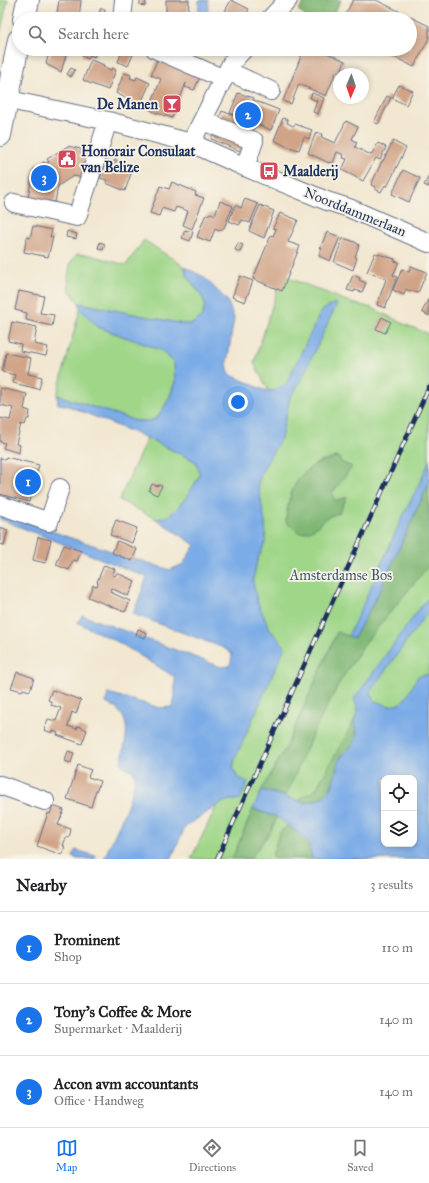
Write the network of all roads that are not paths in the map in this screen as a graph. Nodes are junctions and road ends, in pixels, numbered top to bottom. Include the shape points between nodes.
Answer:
1 (28, 0) edge
2 (124, 0) edge
3 (288, 0) edge
4 (25, 12) edge
5 (123, 12) edge
6 (277, 12) edge
7 (15, 56) edge
8 (174, 56) edge
9 (238, 56) edge
10 (226, 75) junction
11 (271, 91) dead end
12 (4, 99) edge
13 (108, 121) junction
14 (203, 121) junction
15 (0, 135) edge
16 (191, 144) junction
17 (245, 167) junction
18 (14, 203) dead end
19 (429, 243) edge
20 (60, 488) dead end
21 (0, 505) edge
22 (0, 785) edge
23 (45, 801) dead end

1 - 4 main road
2 - 5 street
3 - 6 street
7 - 12 main road
8 - 10 street
9 - 10 street
10 - 11 street
10 - 14 street
12 - 13 street, Noorddammerlaan
12 - 15 main road
13 - 16 street, Noorddammerlaan
13 - 18 street via 77,217
14 - 16 street
14 - 17 street via 254,141
16 - 17 street, Noorddammerlaan
17 - 19 street, Noorddammerlaan
20 - 21 street via 49,522
22 - 23 street

